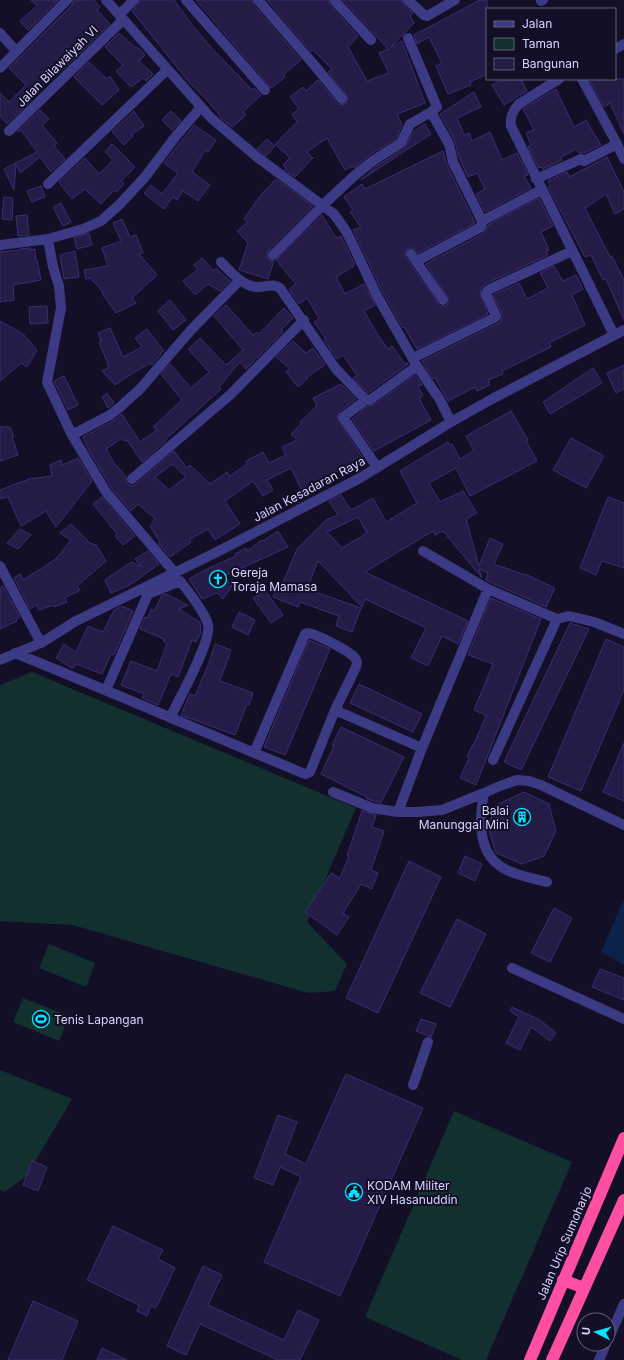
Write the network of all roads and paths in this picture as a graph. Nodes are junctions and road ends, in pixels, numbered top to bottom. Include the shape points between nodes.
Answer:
1 (67, 0) edge
2 (106, 0) edge
3 (134, 0) edge
4 (186, 0) edge
5 (258, 0) edge
6 (334, 0) edge
7 (408, 0) edge
8 (455, 0) edge
9 (121, 18) junction
10 (0, 33) edge
11 (408, 38) dead end
12 (371, 40) dead end
13 (16, 51) junction
14 (0, 68) edge
15 (167, 70) junction
16 (557, 80) edge
17 (583, 80) edge
18 (265, 90) dead end
19 (342, 99) dead end
20 (201, 107) junction
21 (431, 112) junction
22 (9, 132) dead end
23 (617, 144) junction
24 (624, 159) edge
25 (536, 179) junction
26 (48, 184) dead end
27 (542, 190) junction
28 (322, 205) junction
29 (482, 220) junction
30 (48, 239) junction
31 (0, 245) edge
32 (572, 250) junction
33 (273, 255) dead end
34 (221, 262) dead end
35 (240, 280) junction
36 (442, 300) dead end
37 (304, 320) junction
38 (624, 330) edge
39 (614, 334) junction
40 (415, 362) junction
41 (366, 400) junction
42 (451, 422) junction
43 (72, 435) junction
44 (377, 467) junction
45 (132, 479) dead end
46 (423, 551) dead end
47 (0, 566) edge
48 (175, 573) junction
49 (488, 589) junction
50 (557, 619) junction
51 (624, 634) edge
52 (40, 643) junction
53 (15, 653) junction
54 (0, 660) edge
55 (106, 690) junction
56 (335, 710) junction
57 (170, 718) junction
58 (422, 748) junction
59 (254, 753) junction
60 (493, 760) dead end
61 (333, 792) dead end
62 (484, 793) junction
63 (398, 812) junction
64 (624, 824) edge
65 (547, 882) dead end
66 (512, 968) dead end
67 (624, 1019) edge
68 (428, 1042) dead end
69 (413, 1084) dead end
70 (624, 1138) edge
71 (624, 1200) edge
72 (563, 1280) junction
73 (584, 1288) junction
74 (624, 1304) edge
75 (622, 1316) edge
76 (616, 1326) edge
77 (530, 1360) edge
78 (552, 1360) edge

1 - 13 street
2 - 9 street
3 - 9 street, Jalan Bilawaiyah VI
4 - 18 street
5 - 19 street
6 - 12 street
7 - 8 street via 427,16
9 - 15 street
9 - 22 street, Jalan Bilawaiyah VI
10 - 13 street
11 - 21 street via 437,104
13 - 14 street
15 - 20 street
15 - 26 street
16 - 25 street via 518,104 510,120
17 - 23 street
20 - 28 street via 257,158
20 - 30 street via 145,177 108,215 83,229
21 - 28 street via 410,124 401,143 374,160
21 - 29 street via 449,144 453,162
23 - 24 street
23 - 25 street via 584,161 580,159
25 - 27 street
27 - 29 street
27 - 32 street
28 - 33 street
28 - 40 street via 334,214 346,231 377,296
29 - 36 street via 481,228 414,258
30 - 31 street
30 - 43 street via 59,286 61,308 47,382
32 - 39 street
32 - 40 street via 488,290 486,294 495,312 494,318
34 - 35 street
35 - 37 street via 259,287 276,285
35 - 43 street via 140,389 110,414
37 - 41 street via 336,369
37 - 45 street via 231,394
38 - 39 street, Jalan Kesadaran Raya
39 - 42 street, Jalan Kesadaran Raya
40 - 41 street via 370,400
40 - 42 street
41 - 44 street via 343,417
42 - 44 street, Jalan Kesadaran Raya
43 - 48 street via 106,492
44 - 48 street, Jalan Kesadaran Raya
46 - 49 street
47 - 52 street
48 - 52 street, Jalan Kesadaran Raya via 76,621
49 - 50 street
49 - 58 street
50 - 51 street via 569,616 594,622
50 - 60 street
52 - 53 street, Jalan Kesadaran Raya
53 - 54 street, Jalan Kesadaran Raya
53 - 55 street
55 - 57 street
55 - 57 street via 148,594 180,581 204,616 208,636
56 - 58 street
56 - 59 street via 310,772 305,774
56 - 59 street via 356,667 355,656 307,633
57 - 59 street
58 - 63 street
61 - 63 street via 372,808
62 - 63 street via 442,810
62 - 64 street via 517,780 529,781
62 - 65 street via 481,832 489,854 505,869
66 - 67 street
68 - 69 street
70 - 72 highway, Jalan Urip Sumoharjo
71 - 73 highway
72 - 73 highway
72 - 77 highway, Jalan Urip Sumoharjo
73 - 78 highway
74 - 75 street
75 - 76 street

